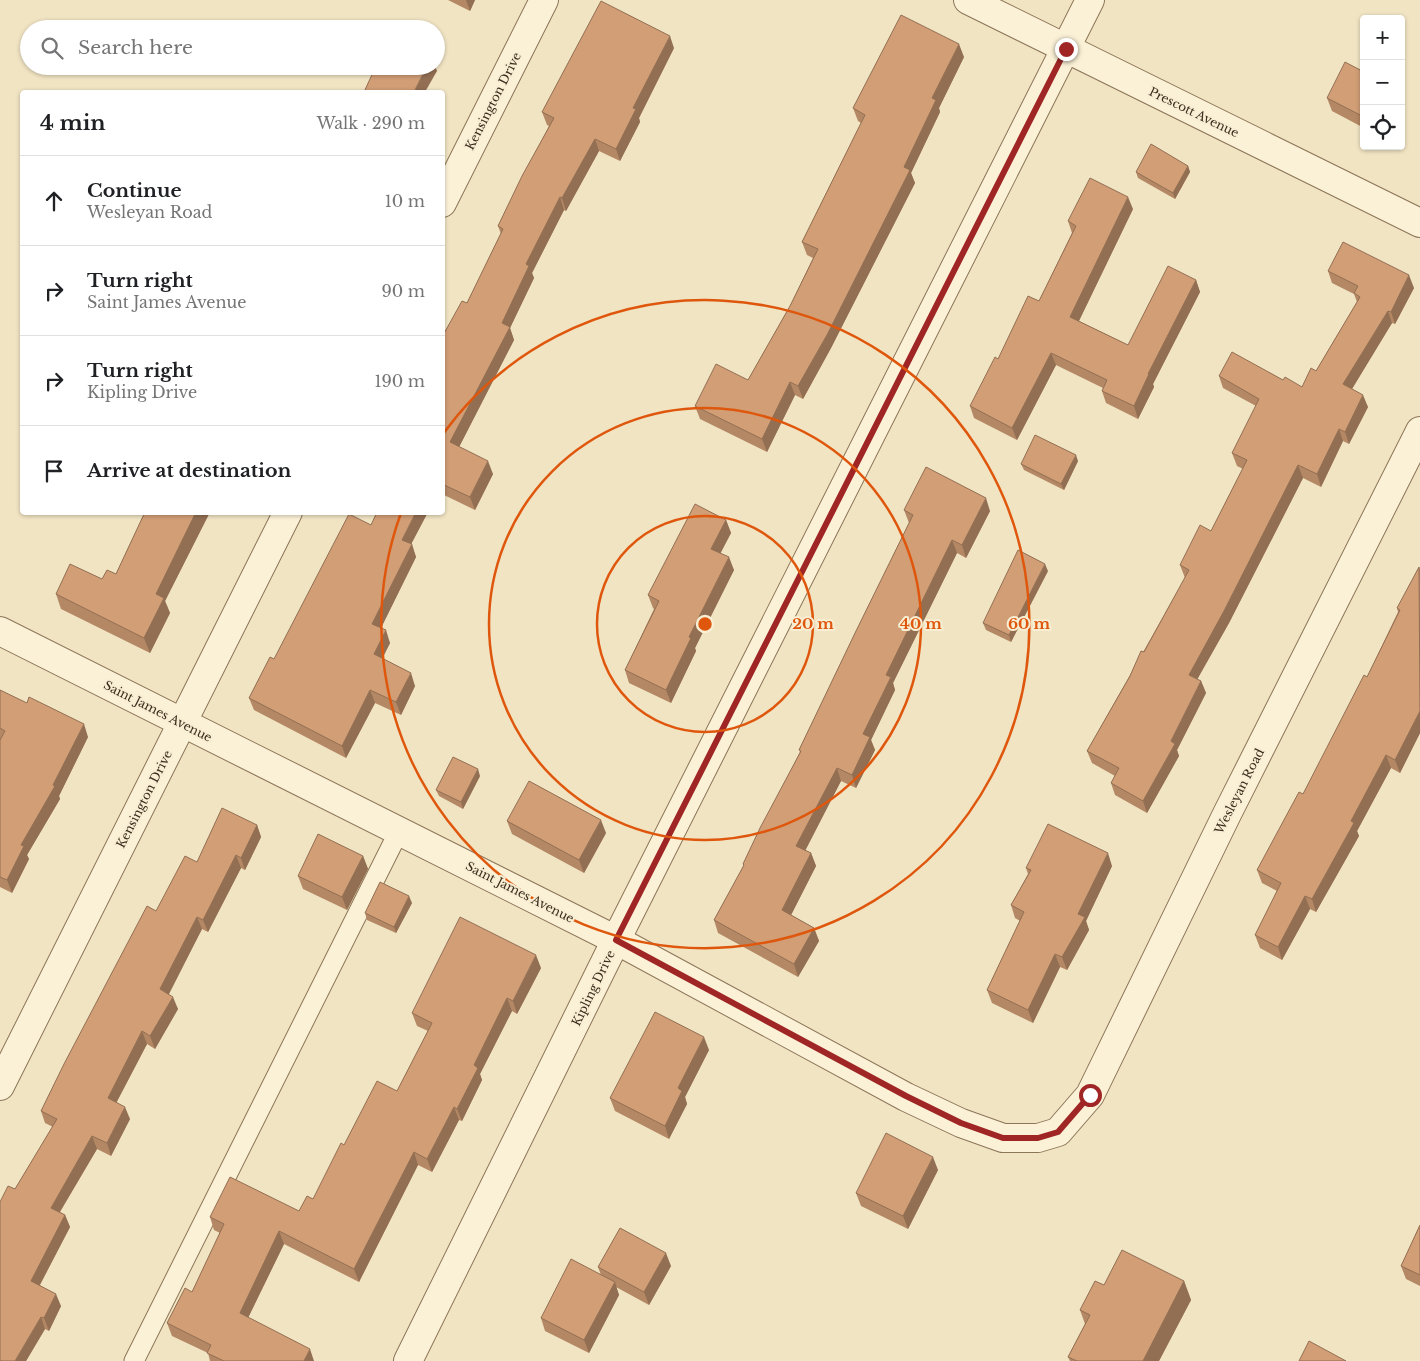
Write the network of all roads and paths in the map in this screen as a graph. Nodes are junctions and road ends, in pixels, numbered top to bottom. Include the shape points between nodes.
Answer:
1 (544, 0) edge
2 (968, 0) edge
3 (1090, 0) edge
4 (1066, 49) junction
5 (445, 197) edge
6 (1420, 223) edge
7 (1420, 431) edge
8 (286, 515) edge
9 (0, 631) edge
10 (182, 724) junction
11 (398, 831) junction
12 (616, 940) junction
13 (0, 1086) edge
14 (1043, 1137) joint
15 (134, 1361) edge
16 (408, 1361) edge

1 - 5 street, Kensington Drive
2 - 4 street, Prescott Avenue
3 - 4 street, Kipling Drive
4 - 6 street, Prescott Avenue
4 - 12 street, Kipling Drive
7 - 14 street, Wesleyan Road via 1090,1095 1058,1132
8 - 10 street, Kensington Drive
9 - 10 street, Saint James Avenue
10 - 11 street, Saint James Avenue
10 - 13 street, Kensington Drive
11 - 12 street, Saint James Avenue
11 - 15 lane
12 - 14 street, Saint James Avenue via 961,1123 1003,1138
12 - 16 street, Kipling Drive

